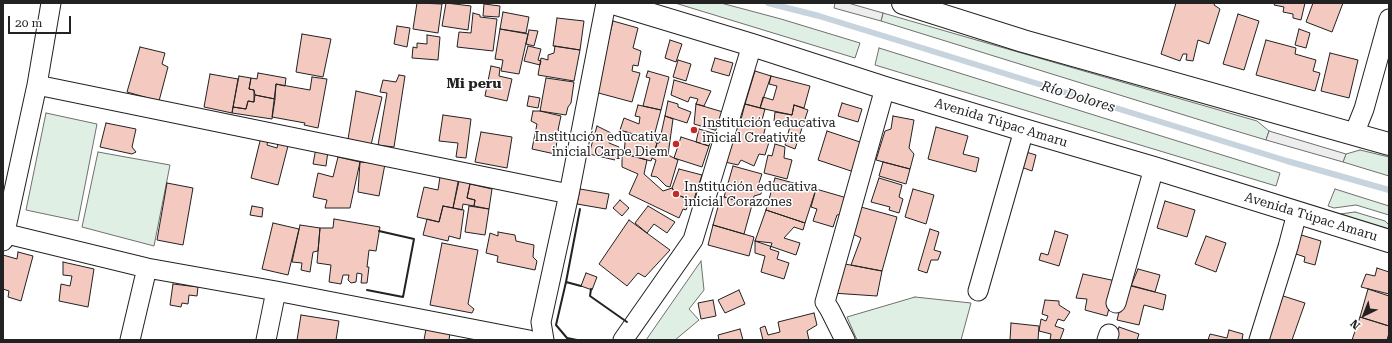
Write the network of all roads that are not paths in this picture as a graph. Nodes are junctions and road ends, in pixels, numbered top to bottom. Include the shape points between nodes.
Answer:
1 (51, 3) edge
2 (606, 3) edge
3 (613, 3) edge
4 (903, 3) edge
5 (1389, 19) edge
6 (752, 45) junction
7 (37, 85) junction
8 (886, 88) junction
9 (1024, 130) junction
10 (1354, 134) junction
11 (1389, 144) edge
12 (1154, 168) junction
13 (569, 194) junction
14 (1298, 213) junction
15 (4, 236) edge
16 (1389, 241) edge
17 (147, 268) junction
18 (276, 291) junction
19 (978, 291) dead end
20 (1116, 303) dead end
21 (130, 340) edge
22 (266, 340) edge
23 (529, 340) edge
24 (544, 340) edge
25 (624, 340) edge
26 (845, 340) edge
27 (1259, 340) edge

1 - 7 street
2 - 13 street
3 - 6 street, Avenida Túpac Amaru
4 - 10 street via 1023,41
5 - 10 street
6 - 8 street, Avenida Túpac Amaru
6 - 25 street via 693,240
7 - 13 street
7 - 15 street
8 - 9 street, Avenida Túpac Amaru
8 - 26 street via 825,302
9 - 12 street, Avenida Túpac Amaru
9 - 19 street
10 - 11 street
12 - 14 street, Avenida Túpac Amaru
12 - 20 street
13 - 24 street via 541,322
14 - 16 street, Avenida Túpac Amaru
14 - 27 street
15 - 17 street
17 - 18 street
17 - 21 street
18 - 22 street
18 - 23 street

